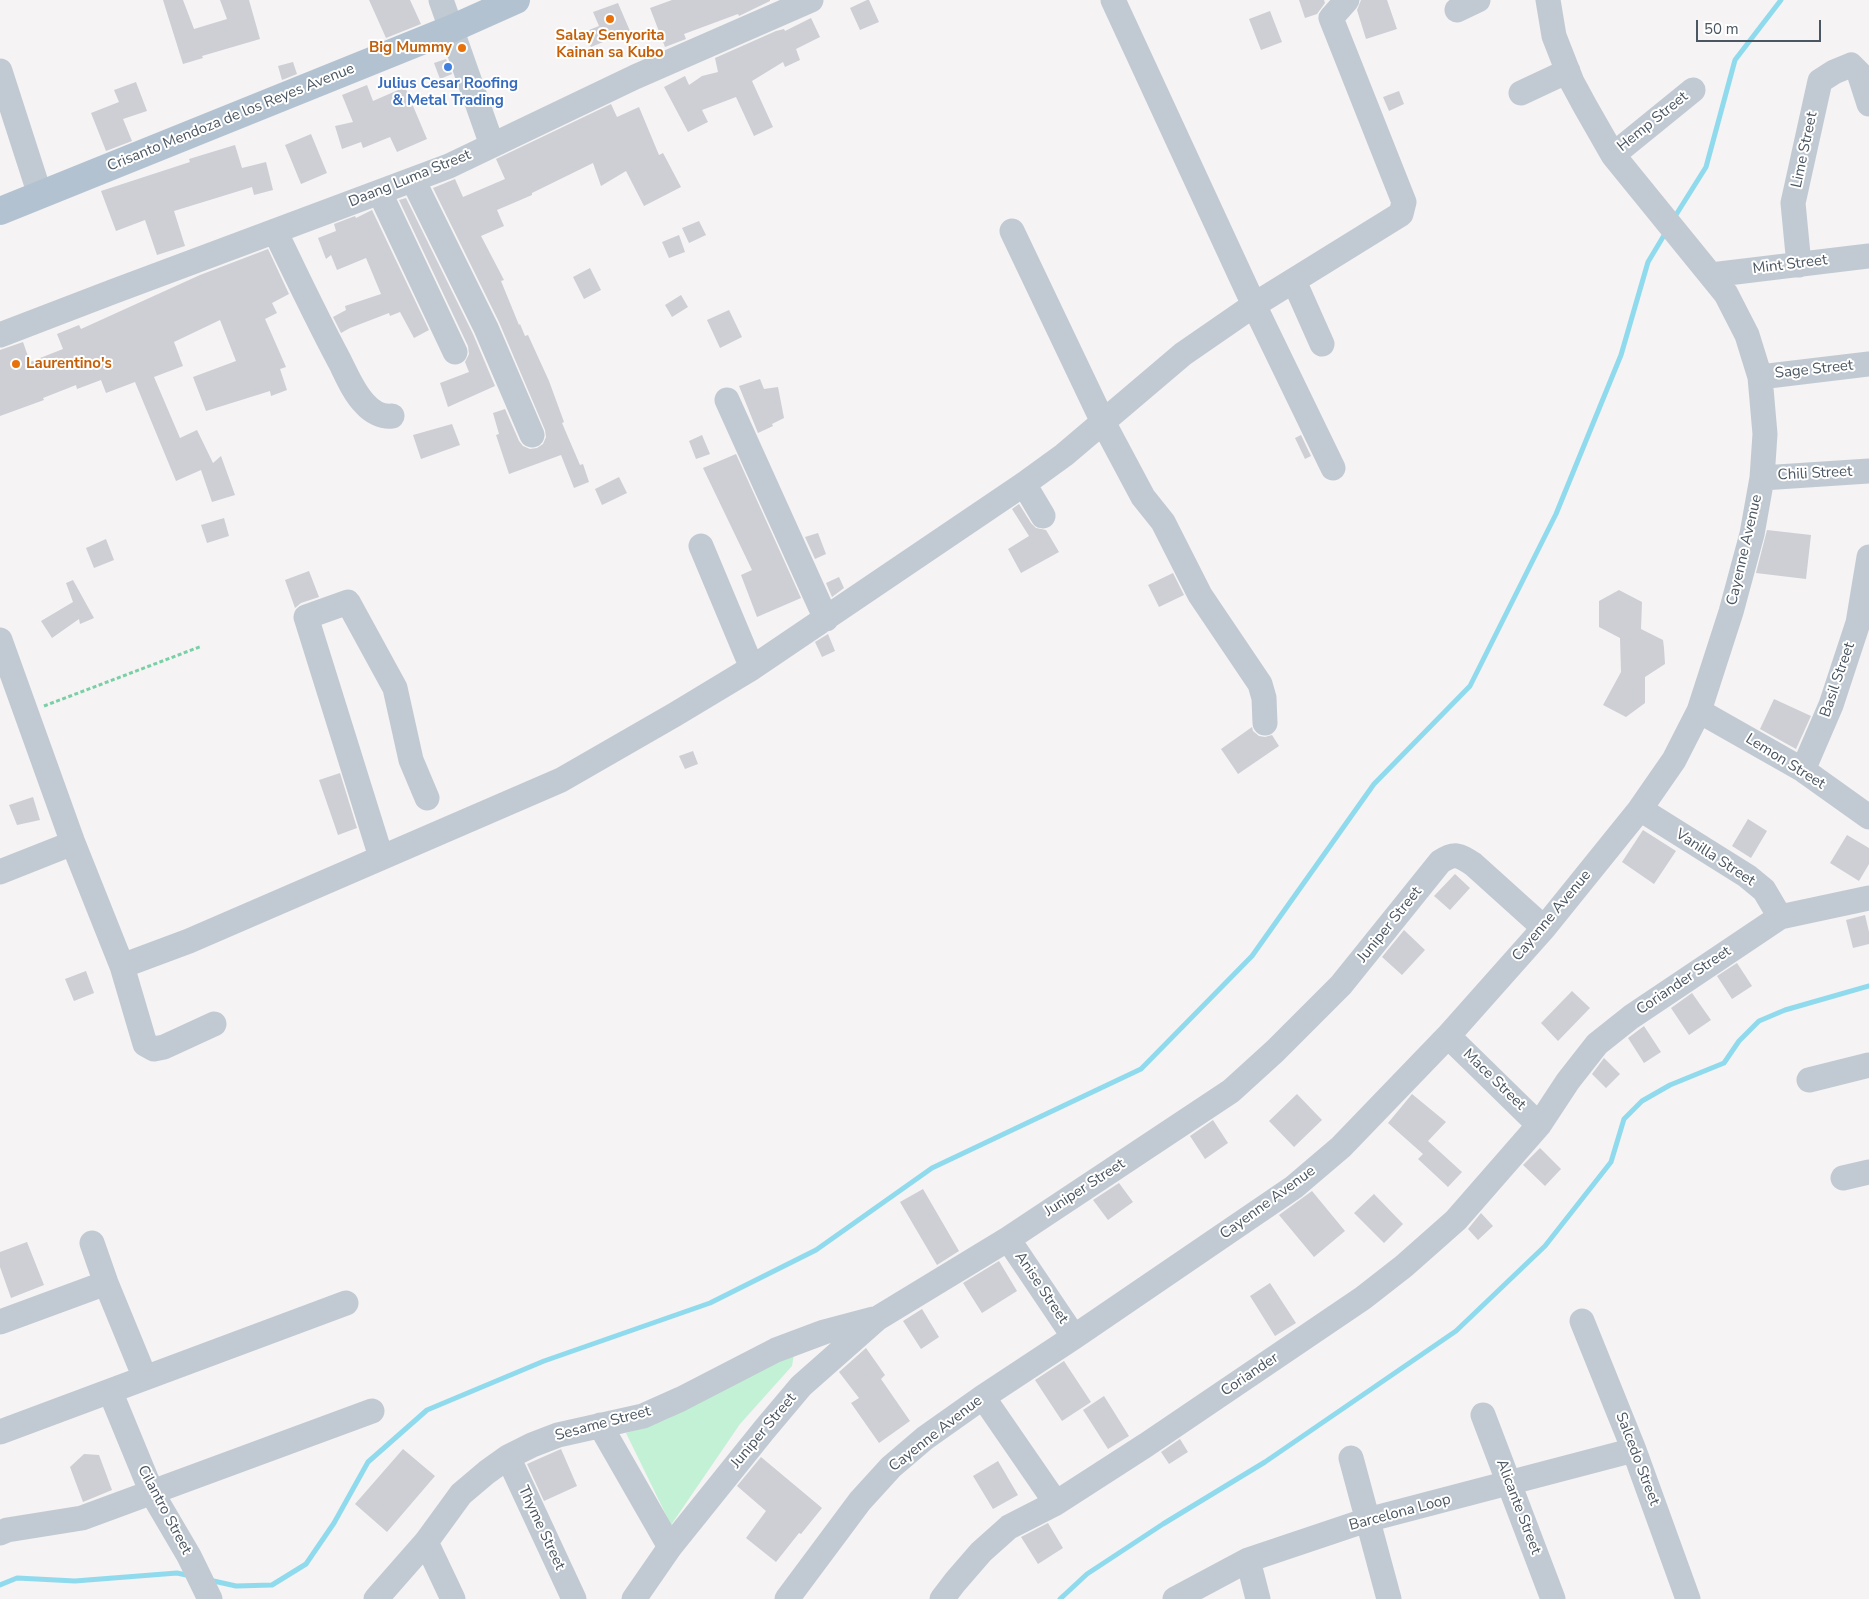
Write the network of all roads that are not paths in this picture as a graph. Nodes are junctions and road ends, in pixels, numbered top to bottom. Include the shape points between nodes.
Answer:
1 (441, 0) edge
2 (516, 0) edge
3 (811, 0) edge
4 (1113, 0) edge
5 (1346, 0) edge
6 (1548, 0) edge
7 (451, 29) junction
8 (0, 71) edge
9 (1568, 71) junction
10 (1693, 90) dead end
11 (1521, 93) dead end
12 (1869, 104) edge
13 (492, 145) junction
14 (1613, 155) junction
15 (413, 180) junction
16 (380, 193) junction
17 (40, 195) junction
18 (0, 211) edge
19 (275, 231) junction
20 (1012, 231) dead end
21 (1869, 256) edge
22 (1799, 264) junction
23 (1711, 274) junction
24 (1294, 280) junction
25 (1254, 305) junction
26 (0, 335) edge
27 (1322, 344) dead end
28 (455, 352) dead end
29 (1869, 364) edge
30 (1760, 376) junction
31 (727, 400) dead end
32 (392, 416) dead end
33 (1103, 422) junction
34 (532, 435) dead end
35 (1333, 468) dead end
36 (1869, 471) edge
37 (1762, 478) junction
38 (1024, 484) junction
39 (1043, 516) dead end
40 (701, 546) dead end
41 (1869, 557) edge
42 (826, 619) junction
43 (0, 640) edge
44 (752, 668) junction
45 (1699, 711) junction
46 (1265, 722) dead end
47 (1804, 770) junction
48 (428, 798) dead end
49 (1640, 809) junction
50 (1869, 817) edge
51 (73, 843) junction
52 (381, 857) junction
53 (0, 872) edge
54 (1869, 898) edge
55 (1780, 917) junction
56 (1544, 928) junction
57 (122, 966) junction
58 (214, 1024) dead end
59 (1448, 1036) junction
60 (1869, 1065) edge
61 (1809, 1080) dead end
62 (1539, 1125) junction
63 (1869, 1172) edge
64 (1843, 1178) dead end
65 (1008, 1239) junction
66 (92, 1243) dead end
67 (106, 1284) junction
68 (346, 1303) dead end
69 (878, 1318) junction
70 (1582, 1321) dead end
71 (0, 1322) edge
72 (1074, 1337) junction
73 (145, 1378) junction
74 (110, 1391) junction
75 (984, 1397) junction
76 (372, 1412) dead end
77 (1483, 1415) dead end
78 (600, 1426) junction
79 (0, 1432) edge
80 (1634, 1450) junction
81 (508, 1457) junction
82 (1351, 1458) dead end
83 (1510, 1484) junction
84 (152, 1493) junction
85 (1056, 1503) junction
86 (1367, 1520) junction
87 (0, 1533) edge
88 (426, 1542) junction
89 (670, 1547) junction
90 (1248, 1560) junction
91 (208, 1594) edge
92 (1546, 1596) edge
93 (376, 1599) edge
94 (453, 1599) edge
95 (574, 1599) edge
96 (634, 1599) edge
97 (787, 1599) edge
98 (942, 1599) edge
99 (1175, 1599) edge
100 (1258, 1599) edge
101 (1389, 1599) edge
102 (1688, 1599) edge

1 - 7 street
2 - 7 main road, Crisanto Mendoza de los Reyes Avenue
3 - 13 street, Daang Luma Street via 635,76
4 - 25 street
5 - 24 street via 1331,18 1404,202 1401,214
6 - 9 street, Cayenne Avenue via 1554,36
7 - 13 street
7 - 17 main road, Crisanto Mendoza de los Reyes Avenue
8 - 17 street
9 - 11 street
9 - 14 street, Cayenne Avenue
10 - 14 street, Hemp Street
12 - 22 street, Lime Street via 1860,73 1851,66 1820,81 1793,204
13 - 15 street, Daang Luma Street
14 - 23 street, Cayenne Avenue
15 - 16 street, Daang Luma Street
15 - 34 street via 486,328
16 - 19 street, Daang Luma Street
16 - 28 street
17 - 18 main road, Crisanto Mendoza de los Reyes Avenue
19 - 26 street, Daang Luma Street
19 - 32 street via 357,393 366,405 382,416
20 - 33 street
21 - 22 street, Mint Street
22 - 23 street, Mint Street
23 - 30 street, Cayenne Avenue via 1726,294 1747,335
24 - 25 street
24 - 27 street
25 - 33 street via 1183,354
25 - 35 street
29 - 30 street, Sage Street
30 - 37 street, Cayenne Avenue via 1765,434
31 - 42 street
33 - 38 street
33 - 46 street via 1143,497 1163,522 1200,595 1260,684
36 - 37 street, Chili Street
37 - 45 street, Cayenne Avenue via 1731,612
38 - 39 street
38 - 42 street
40 - 44 street
41 - 47 street, Basil Street via 1858,623 1832,705
42 - 44 street
43 - 51 street
44 - 52 street via 561,780
45 - 47 street, Lemon Street
45 - 49 street, Cayenne Avenue via 1674,760
47 - 50 street, Lemon Street
48 - 52 street via 411,760 395,688 348,602 306,617
49 - 55 street, Vanilla Street via 1747,876 1764,890
49 - 56 street, Cayenne Avenue
51 - 53 street
51 - 57 street
52 - 57 street via 189,941
54 - 55 street, Coriander Street
55 - 62 street, Coriander Street via 1631,1017 1597,1044
56 - 59 street, Cayenne Avenue
56 - 65 street, Juniper Street via 1473,864 1460,856 1450,856 1440,862 1341,985 1231,1091
57 - 58 street via 145,1044 154,1049
59 - 62 street, Mace Street
59 - 72 street, Cayenne Avenue via 1341,1147 1294,1187
60 - 61 street
62 - 85 street, Coriander via 1456,1220 1404,1266 1363,1298
63 - 64 street
65 - 69 street, Juniper Street
65 - 72 street, Anise Street
66 - 67 street
67 - 71 street
67 - 73 street
68 - 73 street
69 - 78 street, Sesame Street via 824,1332 776,1350 643,1416
69 - 89 street, Juniper Street via 801,1386
70 - 80 street, Salcedo Street
72 - 75 street, Cayenne Avenue
73 - 74 street
74 - 79 street
74 - 84 street, Cilantro Street
75 - 85 street
75 - 97 street, Cayenne Avenue via 925,1438 891,1467 860,1501
76 - 84 street
77 - 83 street, Alicante Street
78 - 81 street, Sesame Street via 558,1435
78 - 89 street
80 - 83 street, Barcelona Loop
80 - 102 street, Salcedo Street
81 - 88 street, Sesame Street via 461,1494
81 - 95 street, Thyme Street
82 - 86 street
83 - 86 street, Barcelona Loop
83 - 92 street, Alicante Street
84 - 87 street via 82,1518
84 - 91 street, Cilantro Street
85 - 98 street, Coriander via 1010,1527 981,1552
86 - 90 street, Barcelona Loop
86 - 101 street
88 - 93 street, Sesame Street
88 - 94 street
89 - 96 street, Juniper Street
90 - 99 street, Barcelona Loop
90 - 100 street

